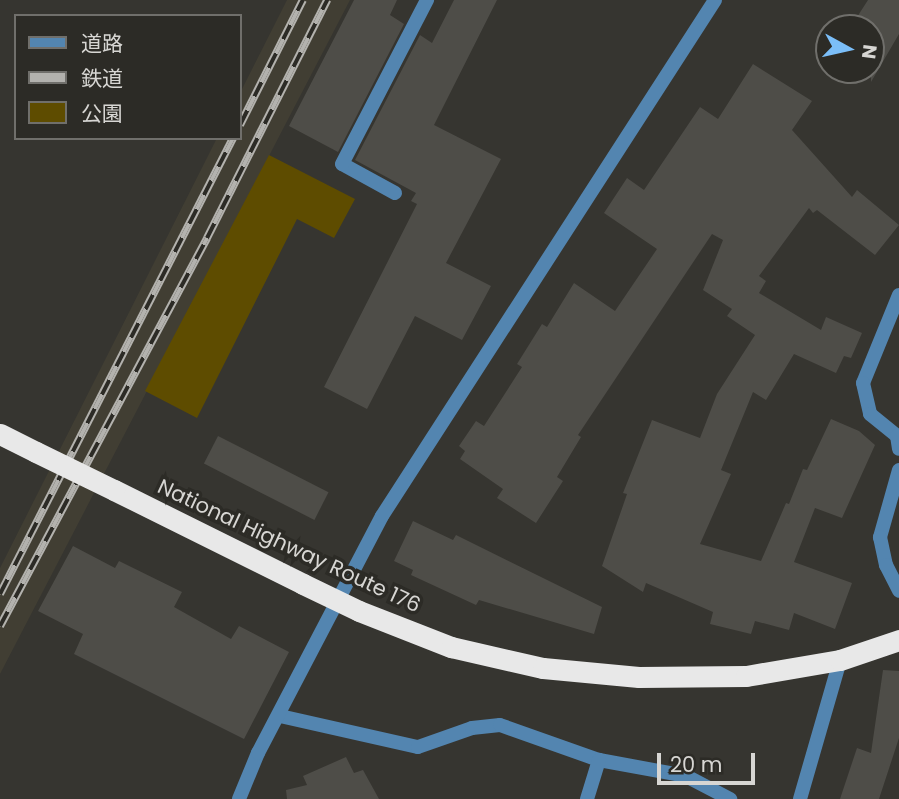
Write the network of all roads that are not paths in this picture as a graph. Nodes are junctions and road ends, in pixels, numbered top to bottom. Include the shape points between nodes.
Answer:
1 (427, 0) edge
2 (715, 0) edge
3 (395, 193) dead end
4 (899, 295) edge
5 (0, 434) edge
6 (899, 449) edge
7 (899, 470) edge
8 (899, 591) edge
9 (899, 640) edge
10 (841, 660) junction
11 (280, 716) junction
12 (599, 761) junction
13 (239, 799) edge
14 (587, 799) edge
15 (730, 799) edge
16 (800, 799) edge

1 - 3 street via 342,164
2 - 11 street via 382,516
4 - 6 street via 863,383 870,414 897,436
5 - 10 highway, National Highway Route 176, bridge via 359,611 451,647 543,668 639,677 746,676
7 - 8 street via 880,537 886,565
9 - 10 highway, National Highway Route 176
10 - 16 street
11 - 12 street via 418,747 472,728 500,725
11 - 13 street
12 - 14 street
12 - 15 street via 686,776

